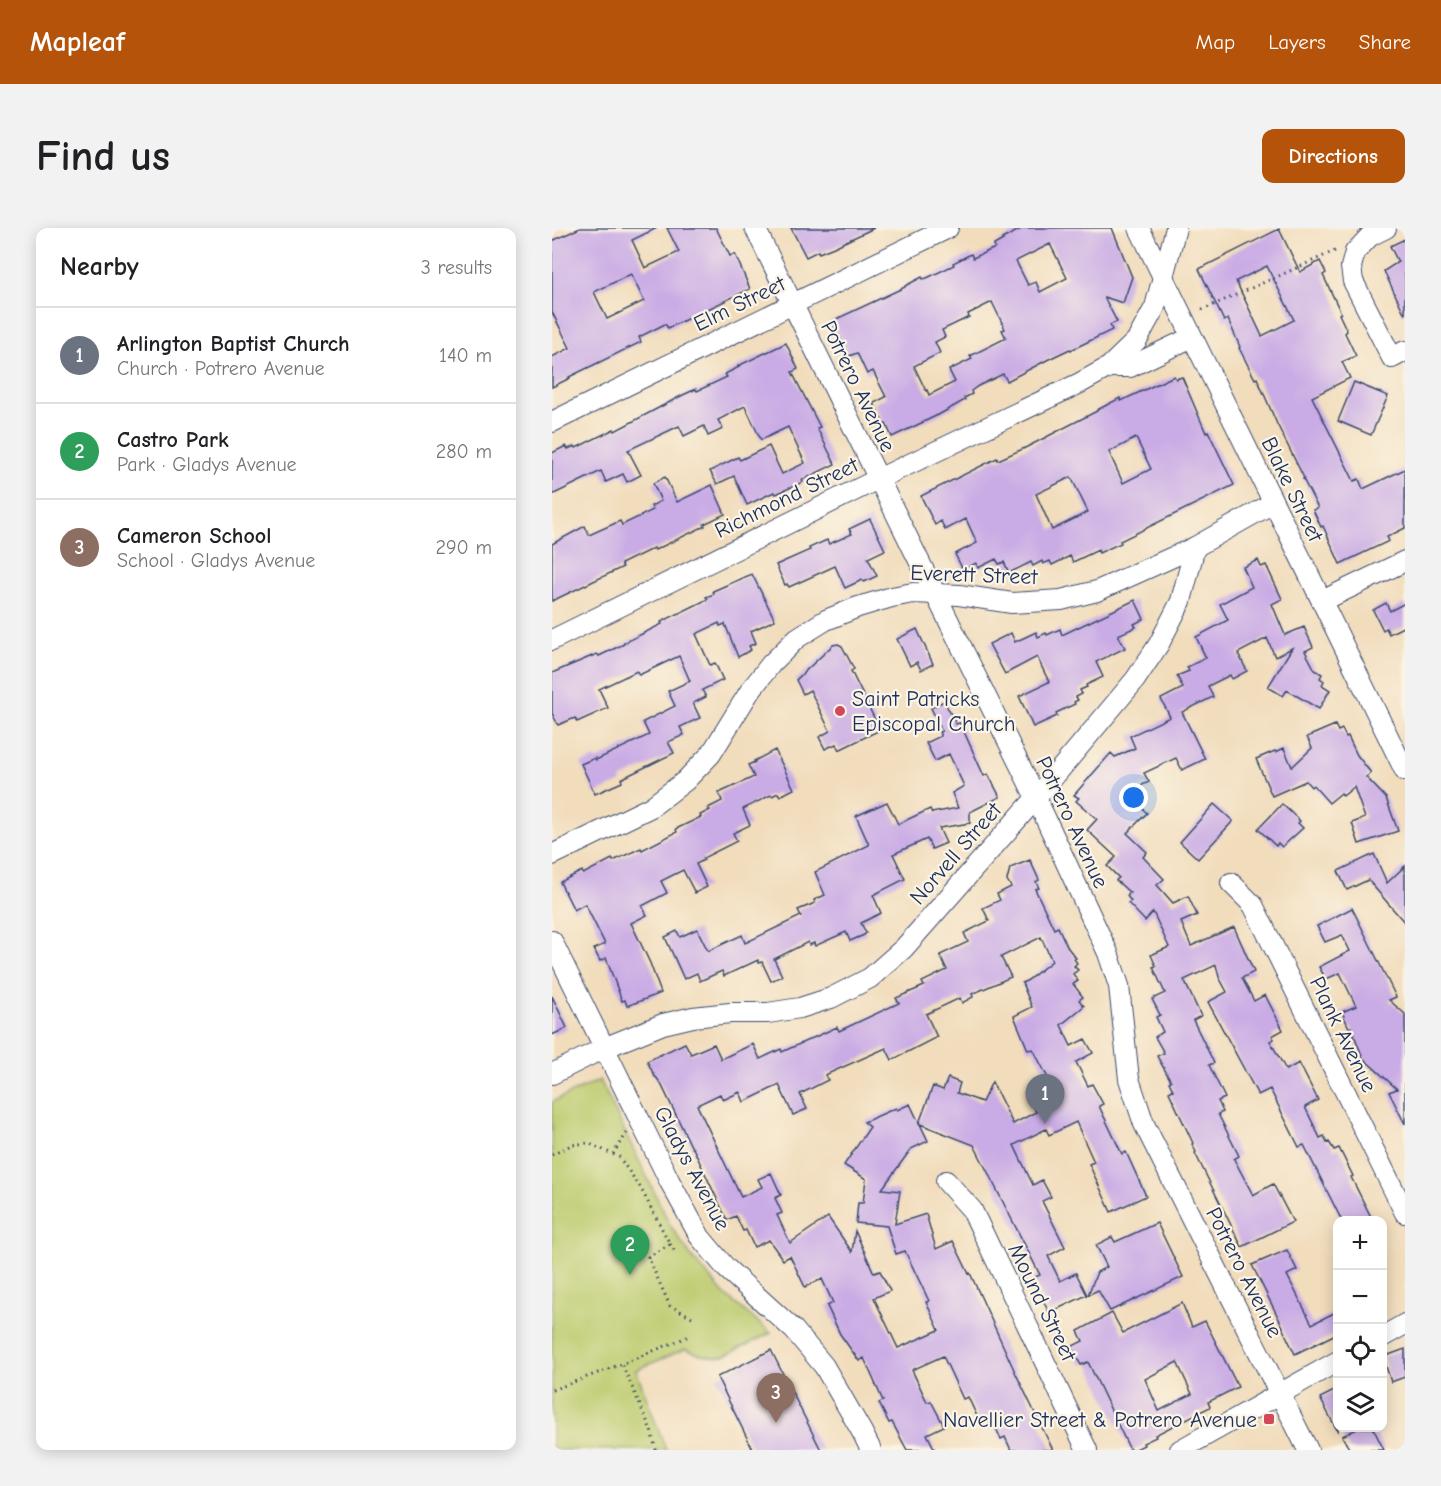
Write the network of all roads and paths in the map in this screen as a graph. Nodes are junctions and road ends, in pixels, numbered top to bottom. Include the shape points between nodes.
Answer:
1 (754, 228) edge
2 (948, 228) edge
3 (1139, 228) edge
4 (1176, 228) edge
5 (1386, 228) edge
6 (1355, 252) junction
7 (1163, 279) junction
8 (792, 304) junction
9 (1202, 310) dead end
10 (1192, 337) junction
11 (1405, 351) edge
12 (1109, 367) junction
13 (552, 422) edge
14 (878, 479) junction
15 (1273, 503) junction
16 (1195, 547) junction
17 (1405, 561) edge
18 (935, 594) junction
19 (1322, 601) junction
20 (552, 640) edge
21 (1405, 771) edge
22 (1036, 798) junction
23 (552, 855) edge
24 (1231, 883) dead end
25 (552, 941) edge
26 (604, 1048) junction
27 (552, 1074) edge
28 (626, 1133) dead end
29 (613, 1154) junction
30 (552, 1155) edge
31 (946, 1181) dead end
32 (1405, 1213) edge
33 (670, 1244) junction
34 (676, 1253) dead end
35 (694, 1318) dead end
36 (1405, 1324) edge
37 (1387, 1334) edge
38 (687, 1337) dead end
39 (622, 1364) junction
40 (1333, 1364) edge
41 (552, 1390) edge
42 (1280, 1393) junction
43 (656, 1450) edge
44 (871, 1450) edge
45 (1087, 1450) edge
46 (1180, 1450) edge
47 (1308, 1450) edge

1 - 8 street, Potrero Avenue
2 - 8 street, Elm Street
3 - 7 street, Blake Street
4 - 7 street
5 - 6 street via 1370,236
6 - 9 path via 1335,249
6 - 11 street via 1353,281 1392,358
7 - 10 street, Blake Street
7 - 12 street, Richmond Street via 1155,308 1137,340
8 - 13 street, Elm Street
8 - 14 street, Potrero Avenue
10 - 12 street via 1130,367
10 - 15 street, Blake Street
12 - 14 street, Richmond Street
14 - 18 street, Potrero Avenue
14 - 20 street, Richmond Street
15 - 16 street
15 - 19 street, Blake Street
16 - 18 street, Everett Street via 1097,591 1061,600 1012,603
16 - 22 street, Norvell Street via 1181,601 1159,644 1135,680
17 - 19 street
18 - 22 street, Potrero Avenue
18 - 23 street, Everett Street via 913,593 858,607 797,638 771,664 711,753 685,781 651,807
19 - 21 street, Blake Street
22 - 26 street, Norvell Street via 904,948 870,978 831,998 800,1008 693,1017 663,1024
22 - 42 street, Potrero Avenue via 1108,953 1119,986 1129,1079 1144,1124
24 - 32 street, Plank Avenue via 1253,904
25 - 26 street, Gladys Avenue
26 - 27 street, Norvell Street
26 - 44 street, Gladys Avenue via 699,1237 726,1268 794,1330 824,1366
28 - 29 path
29 - 30 path via 588,1143 572,1145
29 - 33 path via 640,1187
31 - 45 street, Mound Street via 972,1210
33 - 34 path
33 - 35 path via 648,1257 670,1306
36 - 37 street
38 - 39 path
39 - 41 path
39 - 43 path
40 - 42 street
42 - 46 street
42 - 47 street, Potrero Avenue

